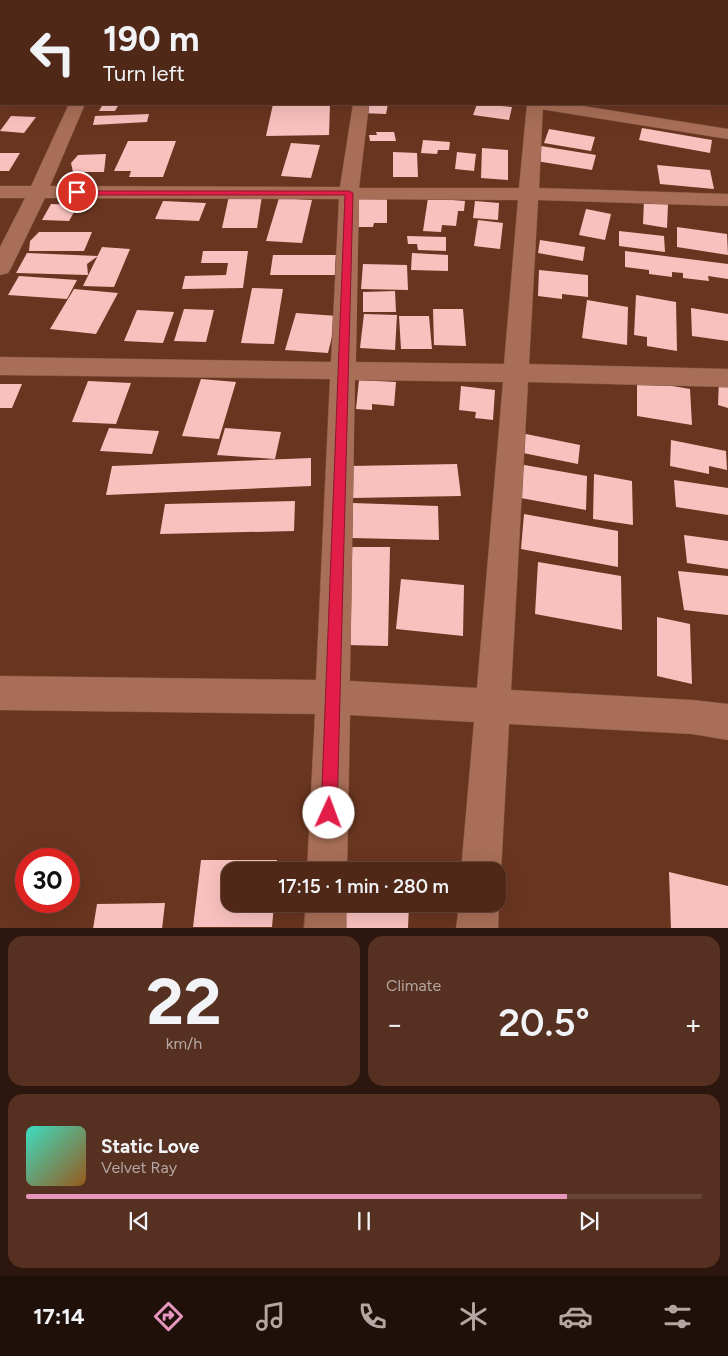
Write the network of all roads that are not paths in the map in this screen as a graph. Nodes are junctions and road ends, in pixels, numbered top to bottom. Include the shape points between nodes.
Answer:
1 (77, 105) edge
2 (361, 105) edge
3 (535, 105) edge
4 (552, 105) edge
5 (565, 106) edge
6 (728, 134) edge
7 (0, 192) edge
8 (38, 192) junction
9 (349, 193) junction
10 (528, 194) junction
11 (728, 200) edge
12 (0, 268) edge
13 (0, 366) edge
14 (343, 372) junction
15 (515, 372) junction
16 (728, 378) edge
17 (0, 693) edge
18 (333, 697) junction
19 (494, 706) junction
20 (728, 722) edge
21 (327, 862) edge
22 (482, 862) edge
23 (326, 912) edge
24 (478, 912) edge
25 (325, 928) edge
26 (477, 928) edge

1 - 8 street
2 - 9 street
3 - 10 street
4 - 5 street
5 - 6 street
7 - 8 street
8 - 9 street
8 - 12 street
9 - 10 street
9 - 14 street
10 - 11 street
10 - 15 street
13 - 14 street
14 - 15 street
14 - 18 street
15 - 16 street
15 - 19 street
17 - 18 street
18 - 19 street
18 - 21 street
19 - 20 street via 692,717
19 - 22 street
23 - 25 street
24 - 26 street

